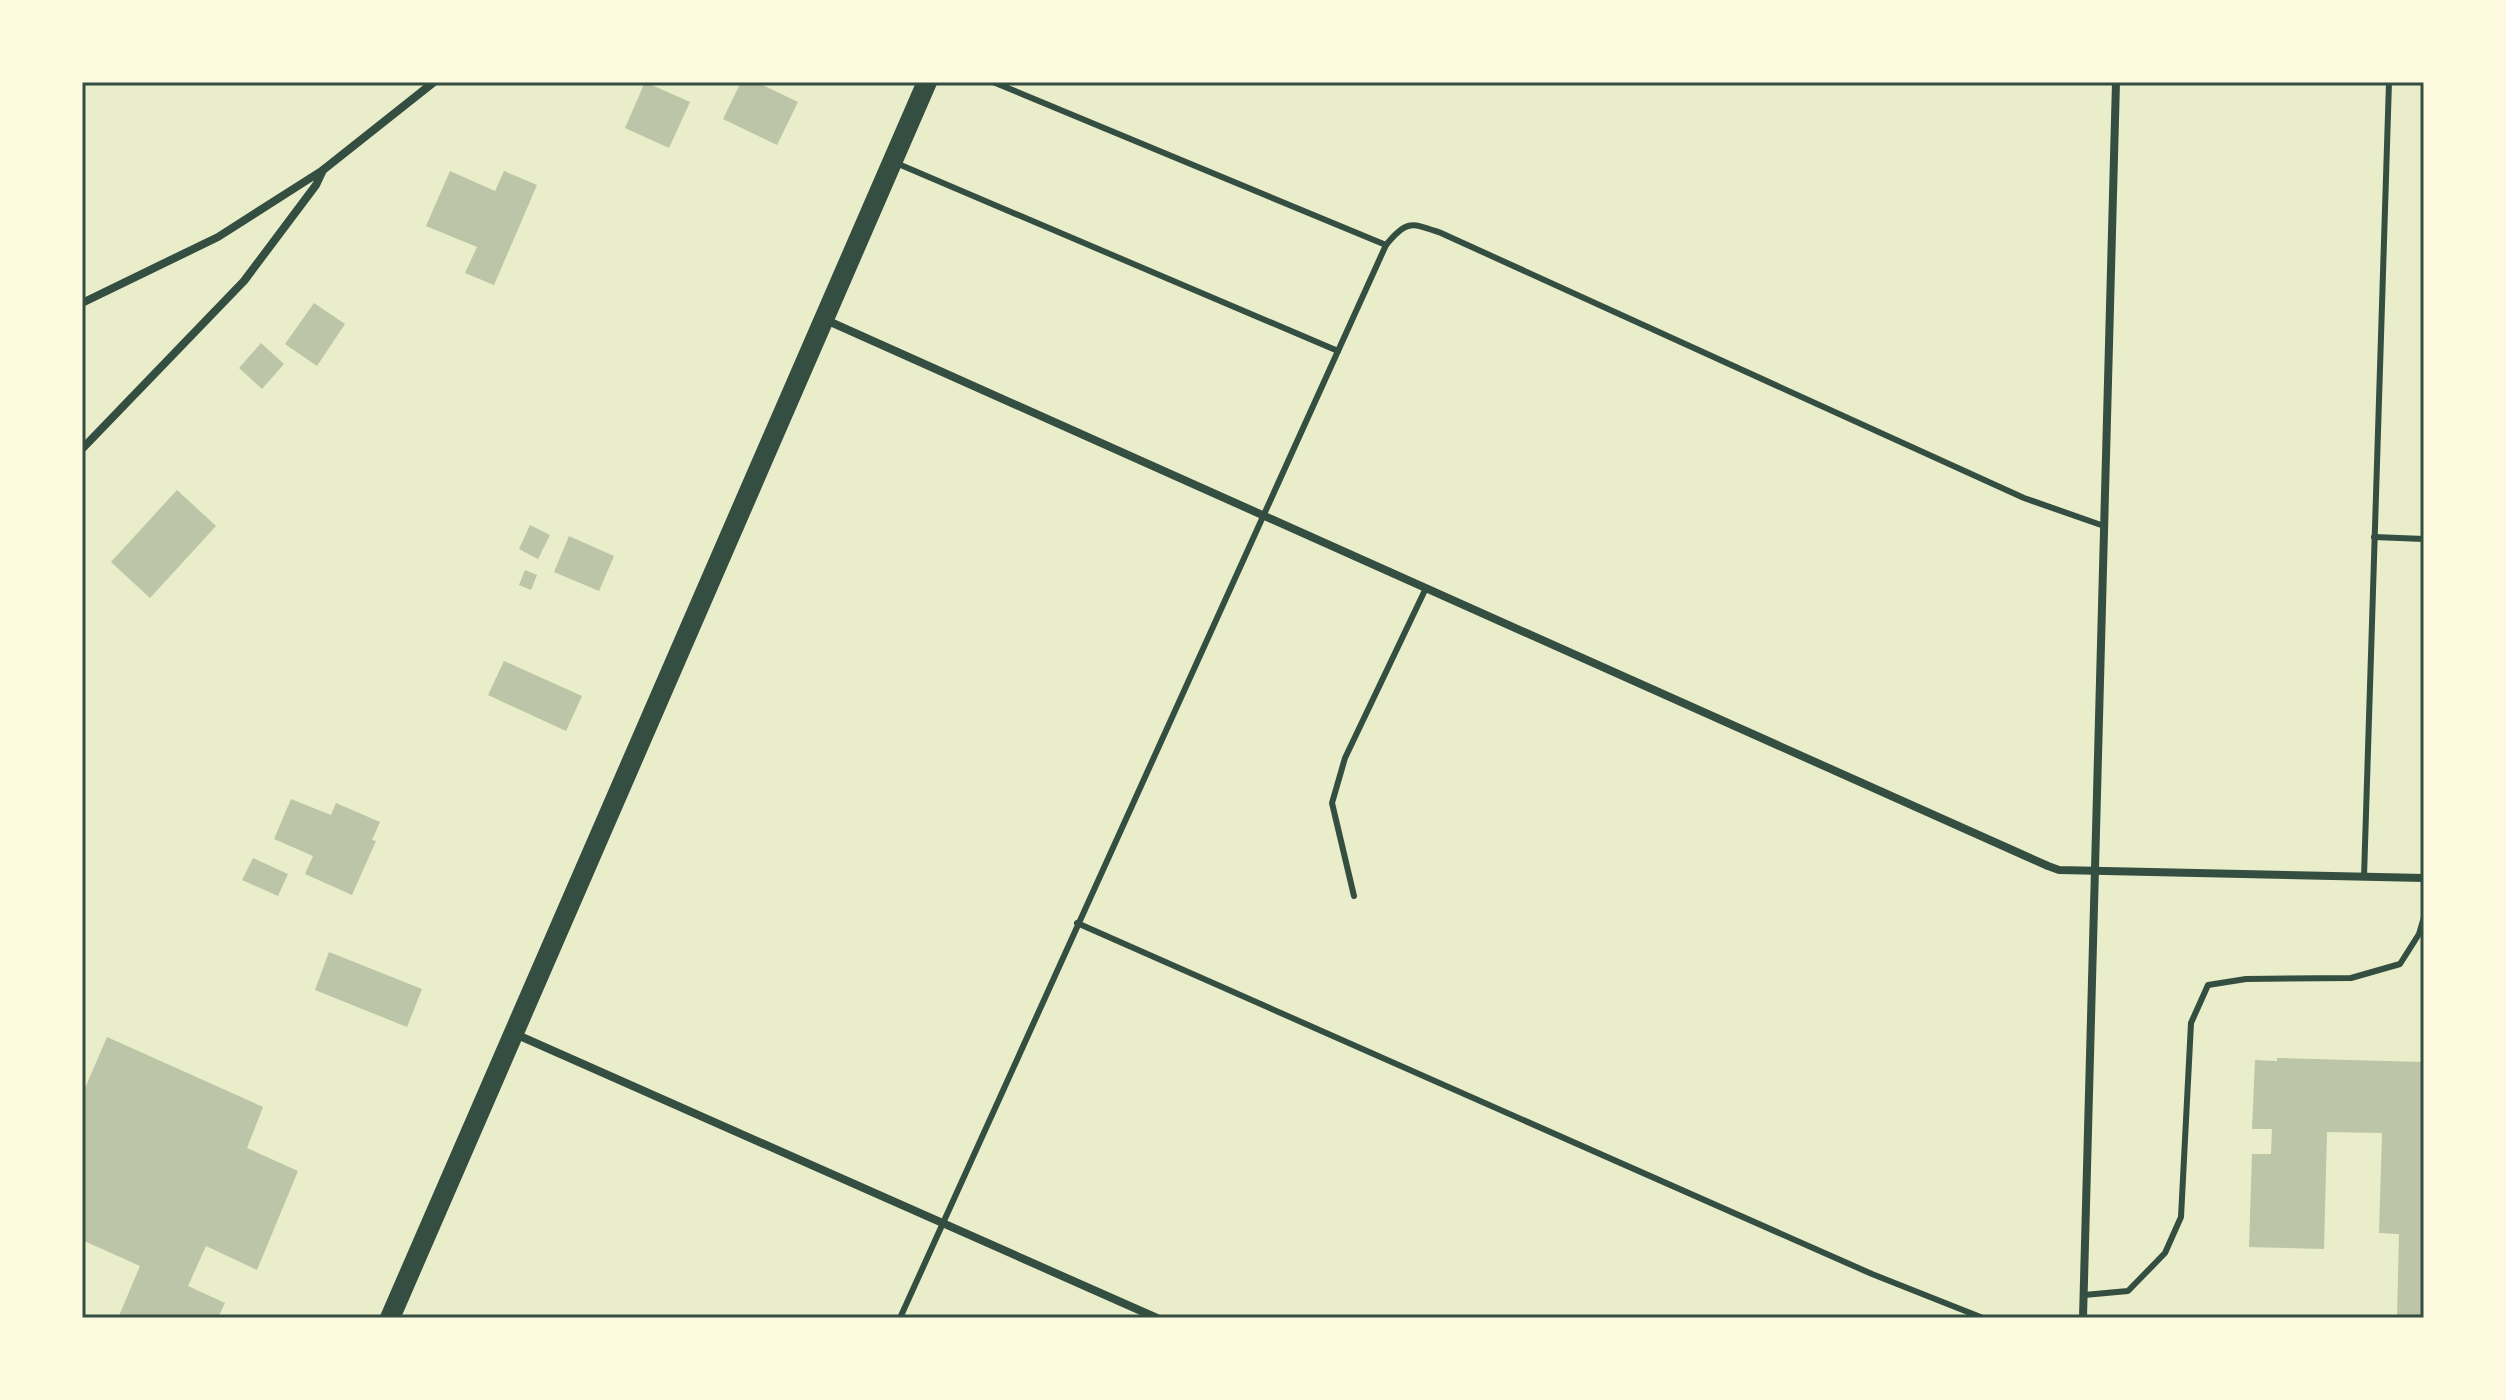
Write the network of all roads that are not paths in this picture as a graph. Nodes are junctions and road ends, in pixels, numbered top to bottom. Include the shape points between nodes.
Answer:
1 (434, 82) edge
2 (927, 82) edge
3 (993, 82) edge
4 (2116, 82) edge
5 (2389, 82) edge
6 (892, 161) junction
7 (323, 170) junction
8 (1386, 245) junction
9 (82, 303) edge
10 (822, 318) junction
11 (1338, 351) junction
12 (82, 449) edge
13 (1263, 515) junction
14 (2104, 526) junction
15 (2374, 537) junction
16 (2424, 539) edge
17 (1426, 588) junction
18 (2095, 870) junction
19 (2364, 877) junction
20 (2424, 878) edge
21 (1354, 896) dead end
22 (2424, 917) edge
23 (1077, 923) junction
24 (513, 1032) junction
25 (944, 1224) junction
26 (2084, 1295) junction
27 (390, 1318) edge
28 (900, 1318) edge
29 (1157, 1318) edge
30 (1983, 1318) edge
31 (2083, 1318) edge

1 - 7 street
2 - 6 main road
3 - 8 lane
4 - 14 street
5 - 15 lane
6 - 10 main road
6 - 11 lane
7 - 9 street via 218,237
7 - 12 street via 244,281
8 - 11 lane
8 - 14 lane via 1399,228 1413,224 1441,233 2024,498
10 - 13 street
10 - 24 main road
11 - 13 lane
13 - 17 street
13 - 23 lane
14 - 18 street
15 - 16 lane
15 - 19 lane
17 - 18 street via 2048,866
17 - 21 lane via 1345,758 1332,803
18 - 19 street
18 - 26 street
19 - 20 street
22 - 26 lane via 2400,964 2351,978 2246,979 2208,985 2191,1023 2181,1217 2165,1253 2128,1291
23 - 25 lane
23 - 30 lane via 1872,1274
24 - 25 street
24 - 27 main road
25 - 28 lane
25 - 29 street
26 - 31 street

